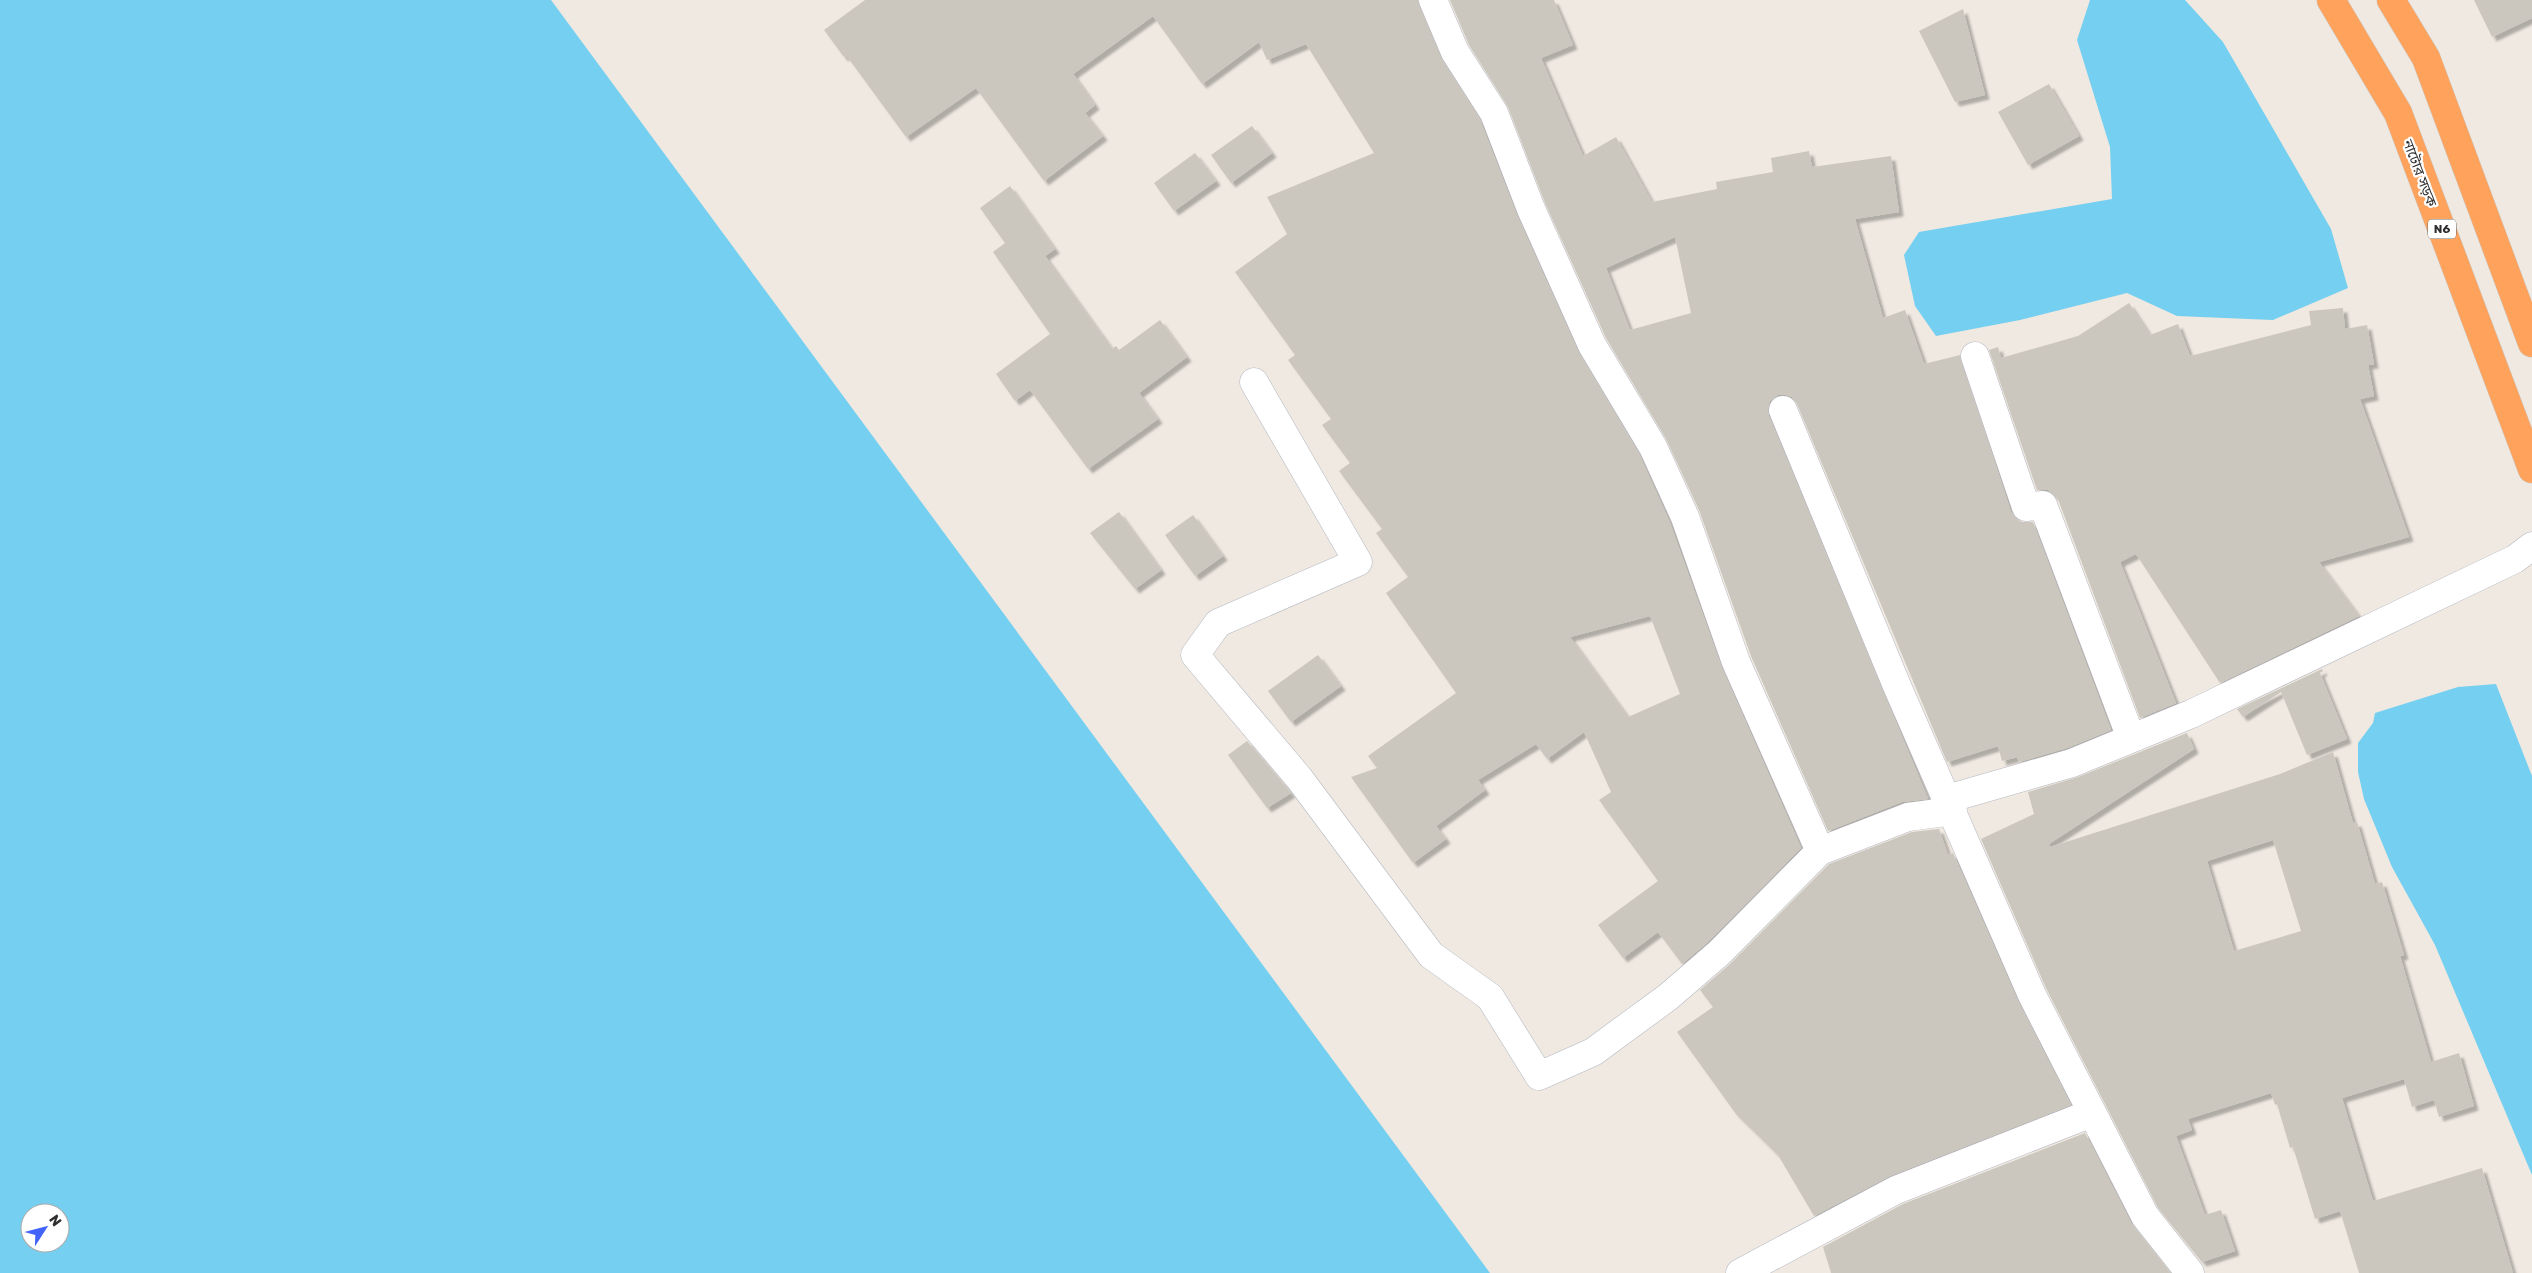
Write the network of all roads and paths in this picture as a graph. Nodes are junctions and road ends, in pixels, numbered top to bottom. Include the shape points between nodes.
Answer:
1 (1433, 0) edge
2 (2331, 0) edge
3 (2391, 0) edge
4 (2532, 343) edge
5 (1975, 356) dead end
6 (1254, 382) dead end
7 (1783, 410) dead end
8 (2532, 469) edge
9 (2532, 546) edge
10 (2131, 738) junction
11 (1950, 805) junction
12 (1820, 851) junction
13 (2092, 1113) junction
14 (1740, 1273) edge
15 (2190, 1273) edge

1 - 12 street via 1455,52 1494,113 1592,345 1653,447 1685,517 1736,662
2 - 8 highway, নাটোর সড়ক / N6 via 2398,113
3 - 4 highway via 2426,58
5 - 10 street via 2026,507 2042,505
6 - 12 street via 1358,562 1218,623 1195,655 1299,778 1431,955 1490,997 1539,1076 1593,1052 1668,996 1719,953
7 - 11 street
9 - 10 street via 2515,559 2398,617 2191,714
10 - 11 street
11 - 12 street via 1908,817
11 - 13 street via 2032,996
13 - 14 street via 1896,1190
13 - 15 street via 2145,1216

